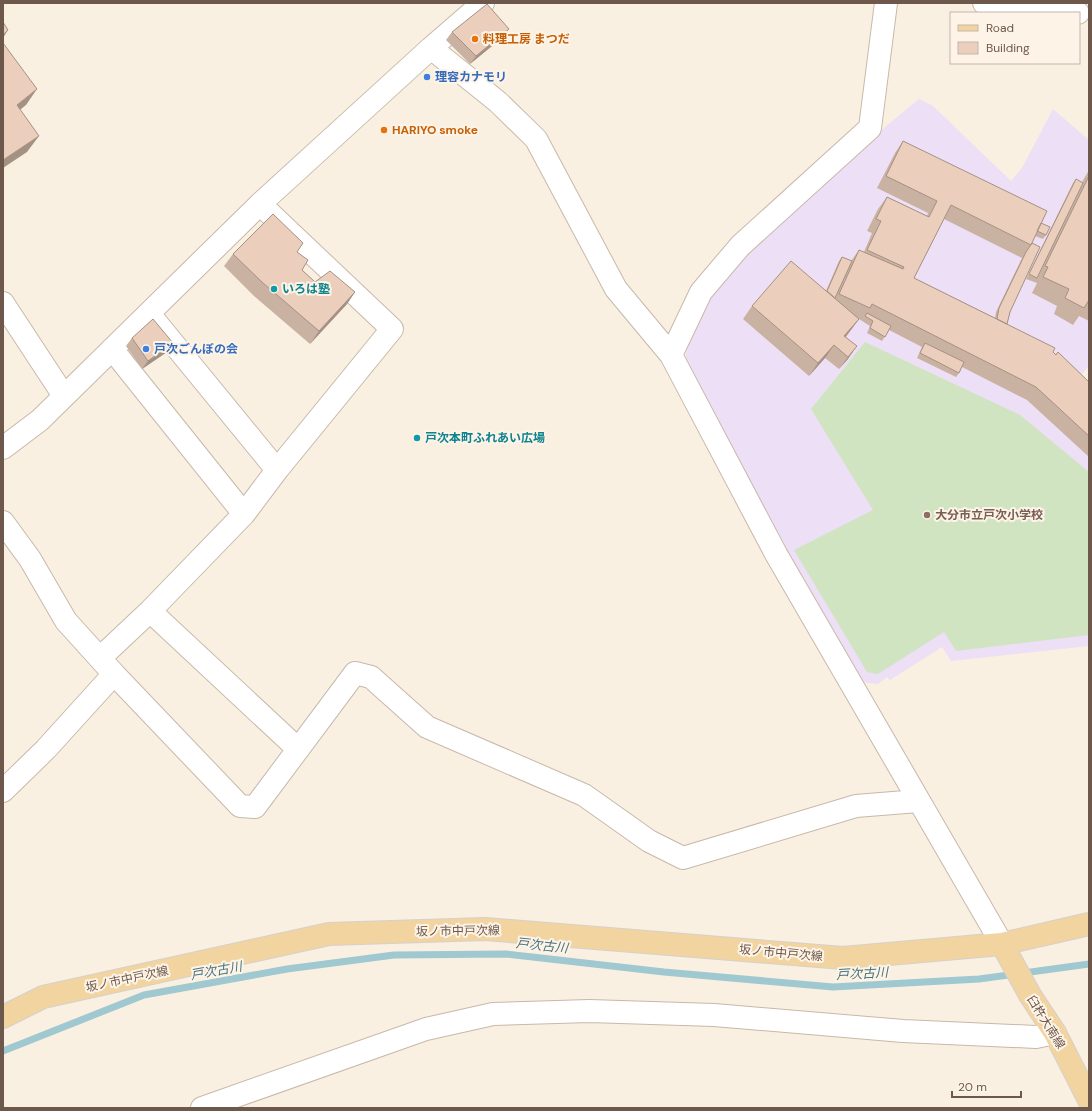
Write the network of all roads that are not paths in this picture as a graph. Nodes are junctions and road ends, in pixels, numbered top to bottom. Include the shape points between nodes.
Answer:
1 (483, 3) edge
2 (886, 3) edge
3 (984, 3) edge
4 (1069, 12) edge
5 (431, 48) junction
6 (260, 204) junction
7 (3, 303) edge
8 (149, 314) junction
9 (112, 349) junction
10 (671, 355) junction
11 (64, 396) junction
12 (3, 448) edge
13 (277, 470) junction
14 (244, 514) junction
15 (3, 522) edge
16 (150, 611) junction
17 (100, 658) junction
18 (114, 674) junction
19 (298, 749) junction
20 (3, 791) edge
21 (918, 801) junction
22 (1089, 924) edge
23 (1006, 953) junction
24 (3, 1017) edge
25 (1055, 1033) junction
26 (1089, 1100) edge
27 (202, 1108) edge

1 - 5 street
2 - 10 street via 870,128 740,246 701,292
3 - 4 street
5 - 6 street
5 - 10 street via 498,102 536,139 616,289
6 - 8 street
6 - 13 street via 392,329
7 - 11 street
8 - 9 street
8 - 13 street
9 - 11 street
9 - 14 street
10 - 21 street via 776,554
11 - 12 street via 40,420
13 - 14 street
14 - 16 street
15 - 17 street via 30,559 66,621
16 - 17 street
16 - 19 street
17 - 18 street
18 - 19 street via 240,806 255,807
18 - 20 street via 46,749
19 - 21 street via 355,673 371,677 427,727 584,795 649,841 683,858 856,806
21 - 23 street
22 - 23 main road, 坂ノ市中戸次線
23 - 24 main road, 坂ノ市中戸次線 via 843,958 485,929 329,934 43,997
23 - 25 main road, 臼杵大南線
25 - 26 main road, 臼杵大南線
25 - 27 street via 1036,1037 903,1031 714,1015 589,1011 493,1014 426,1029

